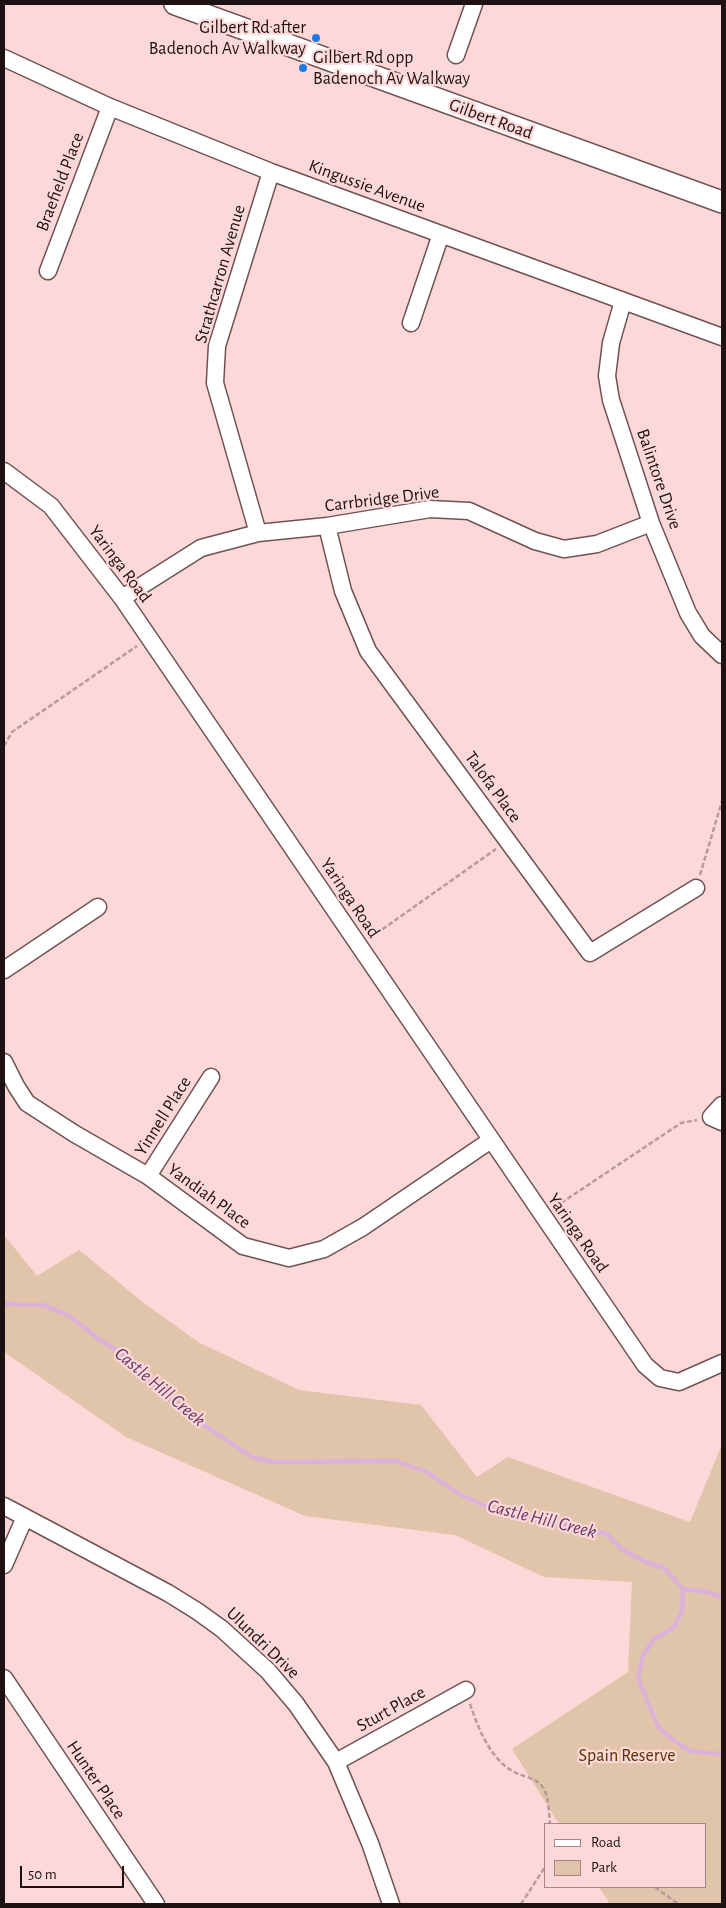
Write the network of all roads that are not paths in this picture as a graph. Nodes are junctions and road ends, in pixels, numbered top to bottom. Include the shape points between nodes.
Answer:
1 (175, 4) edge
2 (474, 4) edge
3 (456, 55) dead end
4 (4, 58) edge
5 (110, 107) junction
6 (271, 172) junction
7 (722, 202) edge
8 (441, 234) junction
9 (48, 271) dead end
10 (623, 301) junction
11 (411, 323) dead end
12 (722, 336) edge
13 (4, 471) edge
14 (652, 523) junction
15 (327, 526) junction
16 (258, 533) junction
17 (122, 598) junction
18 (722, 655) edge
19 (696, 888) road end
20 (98, 907) dead end
21 (4, 970) edge
22 (4, 1062) edge
23 (211, 1077) dead end
24 (722, 1104) edge
25 (716, 1120) edge
26 (491, 1140) junction
27 (148, 1176) junction
28 (722, 1363) edge
29 (4, 1506) edge
30 (24, 1517) junction
31 (4, 1565) edge
32 (4, 1678) edge
33 (466, 1690) road end
34 (10, 1702) edge
35 (336, 1762) junction
36 (156, 1904) edge
37 (391, 1904) edge

1 - 7 main road, Gilbert Road
2 - 3 street
4 - 5 street, Kingussie Avenue
5 - 6 street, Kingussie Avenue
5 - 9 street, Braefield Place
6 - 8 street, Kingussie Avenue
6 - 16 street, Strathcarron Avenue via 217,346 215,383
8 - 10 street, Kingussie Avenue
8 - 11 street
10 - 12 street, Kingussie Avenue
10 - 14 street, Balintore Drive via 606,376
13 - 17 street, Yaringa Road via 51,506
14 - 15 street, Carrbridge Drive via 597,544 564,549 535,541 469,511 430,509
14 - 18 street, Balintore Drive via 688,613 702,636
15 - 16 street, Carrbridge Drive
15 - 19 street, Talofa Place via 344,590 368,651 590,953
16 - 17 street, Carrbridge Drive via 201,548
17 - 26 street, Yaringa Road
20 - 21 street
22 - 27 street, Yandiah Place via 27,1103
23 - 27 street, Yinnell Place
24 - 25 street
26 - 27 street, Yandiah Place via 363,1227 324,1249 289,1258 243,1246
26 - 28 street, Yaringa Road via 645,1365 660,1378 679,1382
29 - 30 street, Ulundri Drive
30 - 31 street
30 - 35 street, Ulundri Drive via 168,1593 222,1629 250,1652 283,1687
32 - 34 street, Hunter Place
33 - 35 street, Sturt Place
34 - 36 street, Hunter Place
35 - 37 street, Ulundri Drive

